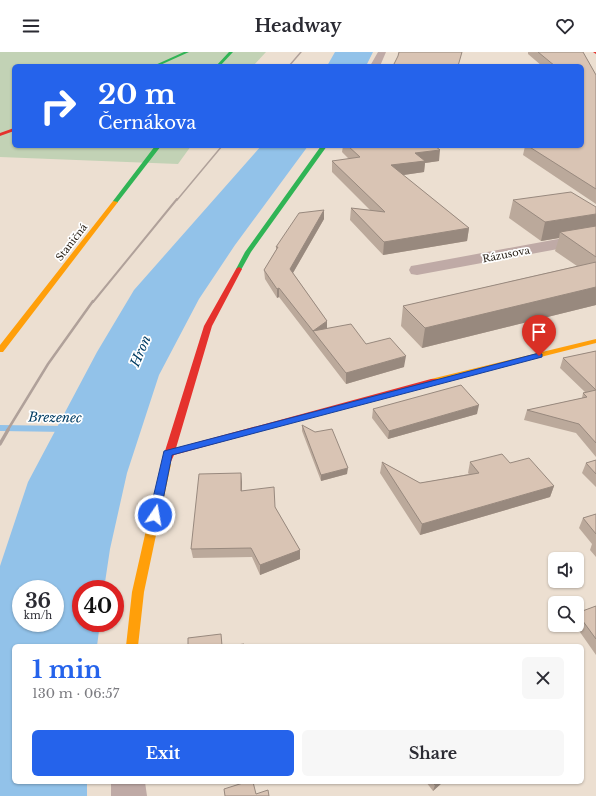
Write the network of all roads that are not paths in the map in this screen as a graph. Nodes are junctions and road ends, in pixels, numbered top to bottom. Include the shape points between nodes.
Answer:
1 (187, 52) edge
2 (231, 52) edge
3 (382, 52) edge
4 (160, 64) edge
5 (220, 64) edge
6 (376, 64) edge
7 (12, 130) edge
8 (0, 135) edge
9 (156, 148) edge
10 (323, 148) edge
11 (596, 237) edge
12 (417, 270) dead end
13 (596, 341) edge
14 (0, 350) edge
15 (168, 453) junction
16 (132, 644) edge
17 (128, 784) edge
18 (129, 796) edge

1 - 4 street
2 - 5 street
3 - 6 street
7 - 8 street
9 - 14 street, Staničná
10 - 15 street via 248,252 208,326
11 - 12 street, Rázusova
13 - 15 street via 439,380
15 - 16 street via 138,592
17 - 18 street

